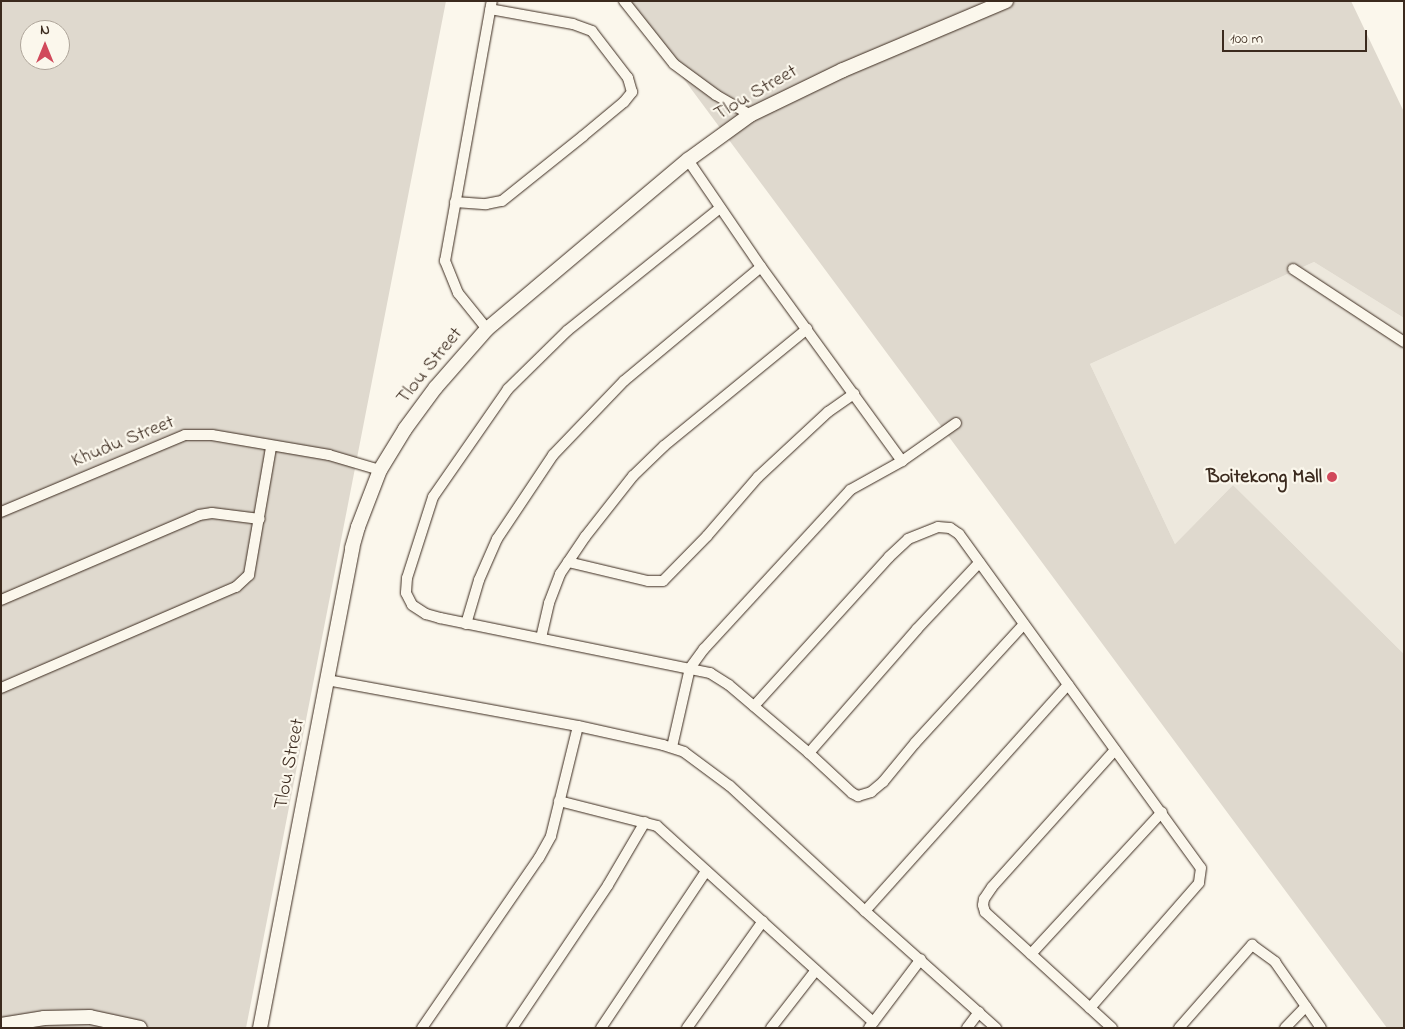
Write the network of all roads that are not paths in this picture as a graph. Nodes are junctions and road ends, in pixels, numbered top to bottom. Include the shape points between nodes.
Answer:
1 (624, 1) edge
2 (1006, 1) edge
3 (491, 5) edge
4 (750, 115) junction
5 (688, 160) junction
6 (455, 202) junction
7 (720, 208) junction
8 (761, 266) junction
9 (1293, 269) dead end
10 (487, 329) junction
11 (807, 330) junction
12 (1404, 342) edge
13 (854, 394) junction
14 (956, 424) dead end
15 (271, 447) junction
16 (902, 461) junction
17 (380, 470) junction
18 (2, 510) edge
19 (260, 519) junction
20 (568, 562) junction
21 (979, 563) junction
22 (1, 600) edge
23 (466, 624) junction
24 (1024, 624) junction
25 (540, 638) junction
26 (690, 668) junction
27 (327, 680) junction
28 (1068, 685) junction
29 (1, 688) edge
30 (754, 706) junction
31 (578, 726) junction
32 (672, 747) junction
33 (1115, 750) junction
34 (809, 753) junction
35 (559, 800) junction
36 (1162, 812) junction
37 (645, 822) junction
38 (706, 871) junction
39 (865, 911) junction
40 (763, 921) junction
41 (1031, 954) junction
42 (921, 959) junction
43 (816, 970) junction
44 (1306, 1006) junction
45 (1090, 1008) junction
46 (979, 1012) junction
47 (1, 1025) edge
48 (871, 1025) edge
49 (140, 1028) edge
50 (260, 1028) edge
51 (422, 1028) edge
52 (512, 1028) edge
53 (601, 1028) edge
54 (687, 1028) edge
55 (771, 1028) edge
56 (967, 1028) edge
57 (996, 1028) edge
58 (1112, 1028) edge
59 (1179, 1028) edge
60 (1285, 1028) edge
61 (1321, 1028) edge

1 - 4 street via 674,64
2 - 4 street, Tlou Street via 843,70
3 - 6 street
3 - 6 street via 592,31 628,78 632,92 624,102 502,201 486,204
4 - 5 street, Tlou Street
5 - 7 street
5 - 10 street, Tlou Street
6 - 10 street via 445,261 458,293
7 - 8 street
7 - 23 street via 566,331 494,408 437,489 409,568 406,593 412,606 426,614
8 - 11 street
8 - 23 street via 624,381 553,454 497,539 478,580
9 - 12 street
10 - 17 street, Tlou Street via 436,387
11 - 13 street
11 - 20 street via 645,463
13 - 16 street
13 - 20 street via 828,412 758,477 707,536 662,581 648,581
14 - 16 street
15 - 17 street, Khudu Street via 329,456
15 - 18 street, Khudu Street via 212,435 185,435
15 - 19 street
16 - 26 street via 850,490
17 - 27 street, Tlou Street via 352,548
19 - 22 street via 212,513 199,515
19 - 29 street via 249,575 236,587
20 - 25 street via 553,589
21 - 24 street
21 - 30 street via 959,534 950,528 938,527 908,539
21 - 34 street
23 - 25 street
24 - 28 street
24 - 34 street via 871,792 855,795
25 - 26 street
26 - 30 street via 710,673
26 - 32 street
27 - 31 street
27 - 50 street, Tlou Street
28 - 33 street
28 - 39 street
30 - 34 street
31 - 32 street
31 - 35 street
32 - 39 street via 695,758 730,786
33 - 36 street
33 - 41 street via 984,899 984,912
35 - 37 street
35 - 51 street via 552,836 539,858
36 - 41 street
36 - 45 street via 1200,864 1199,883
37 - 38 street via 667,834
37 - 52 street via 608,885
38 - 40 street
38 - 53 street
39 - 42 street
40 - 43 street
40 - 54 street
41 - 45 street
42 - 46 street
42 - 48 street
43 - 48 street
43 - 55 street
44 - 59 street via 1275,962 1252,945
44 - 60 street
44 - 61 street
45 - 58 street
46 - 56 street
46 - 57 street
47 - 49 street via 44,1018 90,1018

